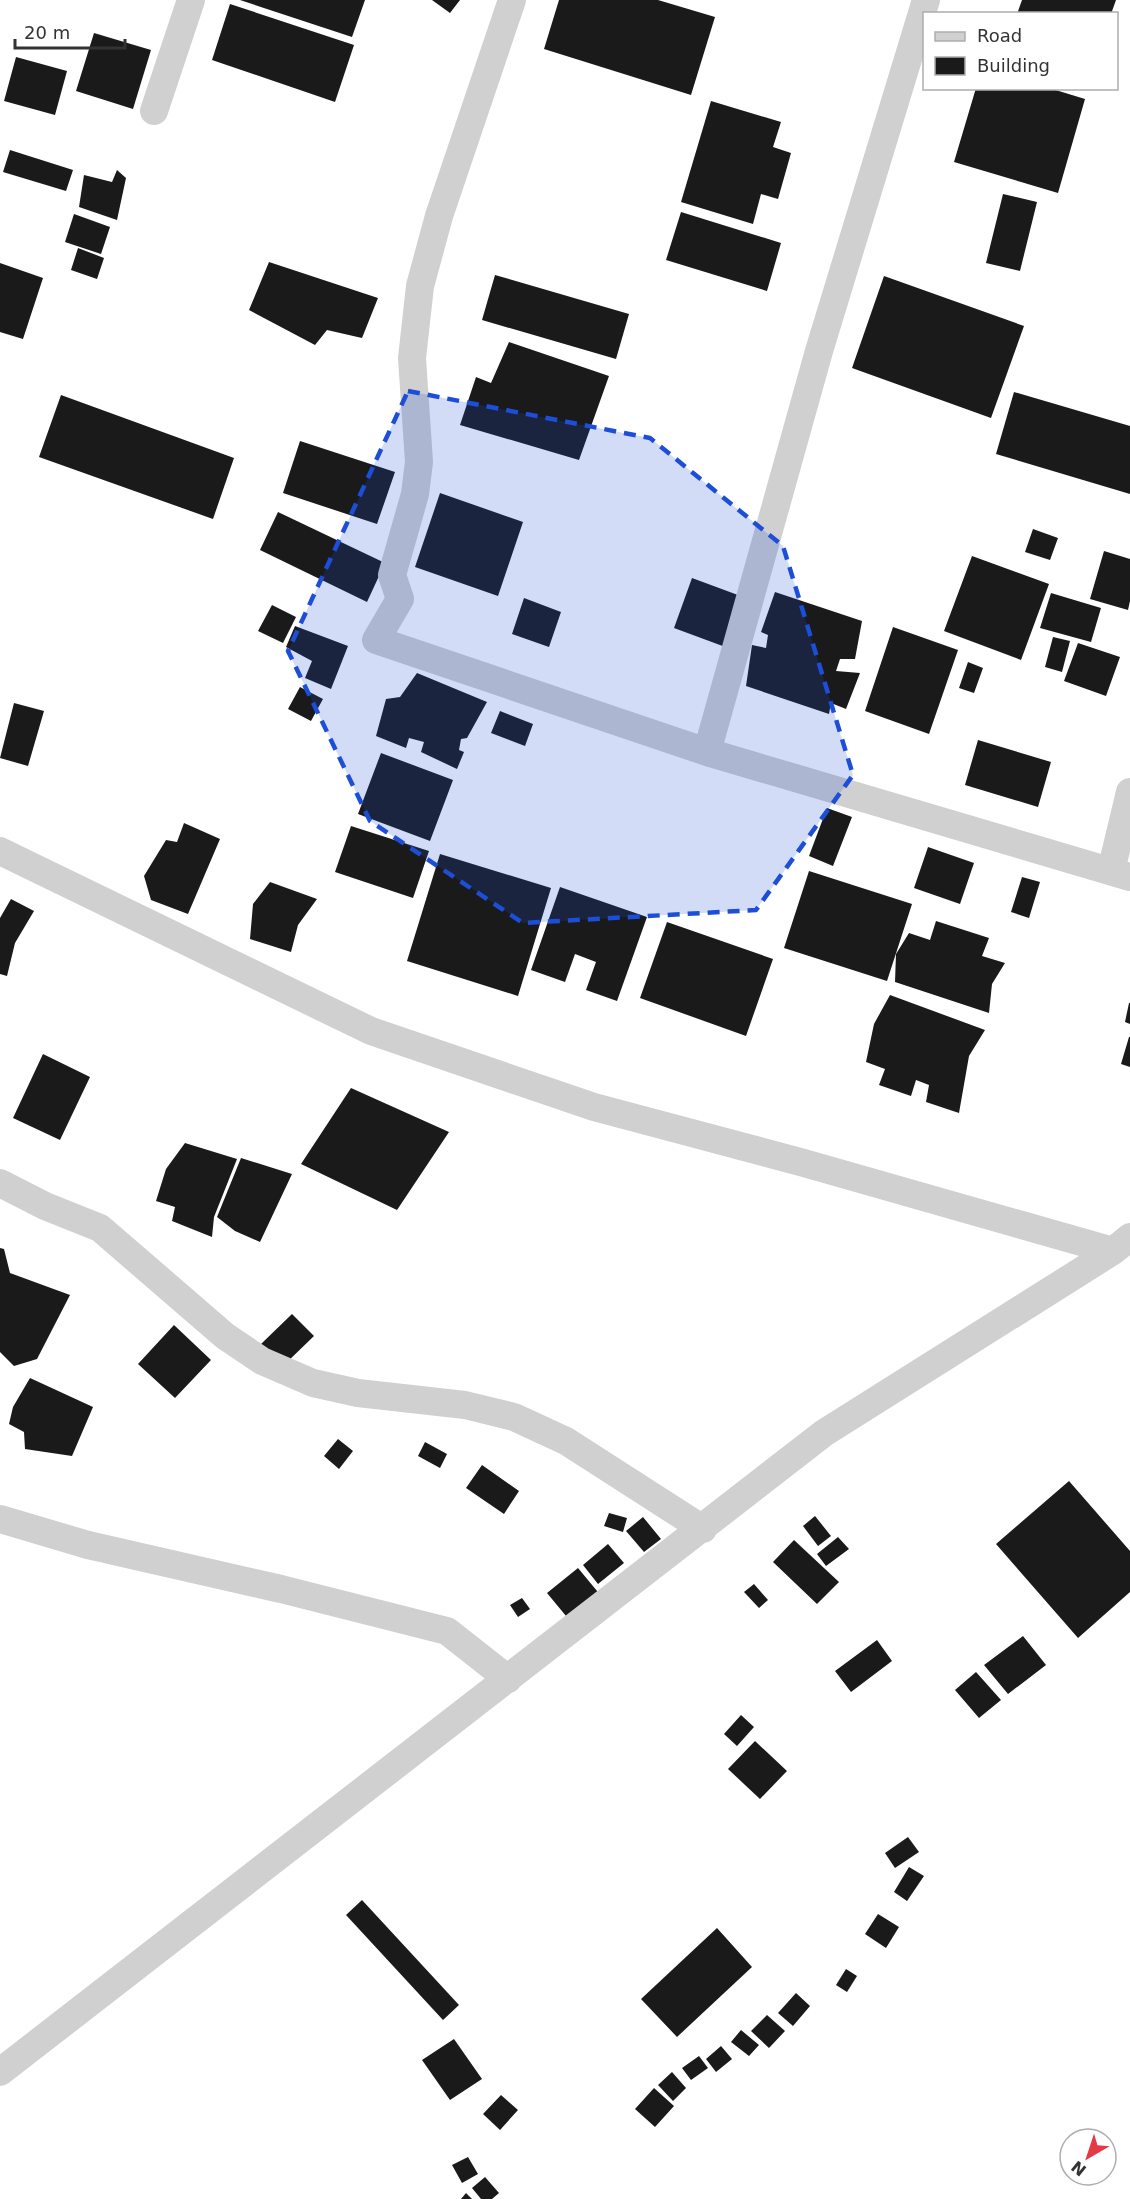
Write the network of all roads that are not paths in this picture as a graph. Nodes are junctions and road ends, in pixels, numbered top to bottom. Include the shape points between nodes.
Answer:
1 (191, 0) edge
2 (512, 0) edge
3 (926, 0) edge
4 (154, 111) dead end
5 (707, 752) junction
6 (1130, 792) edge
7 (0, 850) edge
8 (1120, 874) edge
9 (0, 1183) edge
10 (1121, 1244) edge
11 (0, 1519) edge
12 (703, 1529) junction
13 (508, 1679) junction
14 (0, 2072) edge

1 - 4 street
2 - 5 street via 439,216 420,286 412,358 419,462 415,494 392,575 400,599 376,640
3 - 5 street via 819,351
5 - 8 street
6 - 8 street
7 - 10 street via 371,1031 594,1107
9 - 12 street via 100,1228 225,1336 262,1361 313,1383 347,1391 465,1405 514,1418 566,1441
10 - 12 street via 825,1433
11 - 13 street via 88,1545 447,1630
12 - 13 street
13 - 14 street

